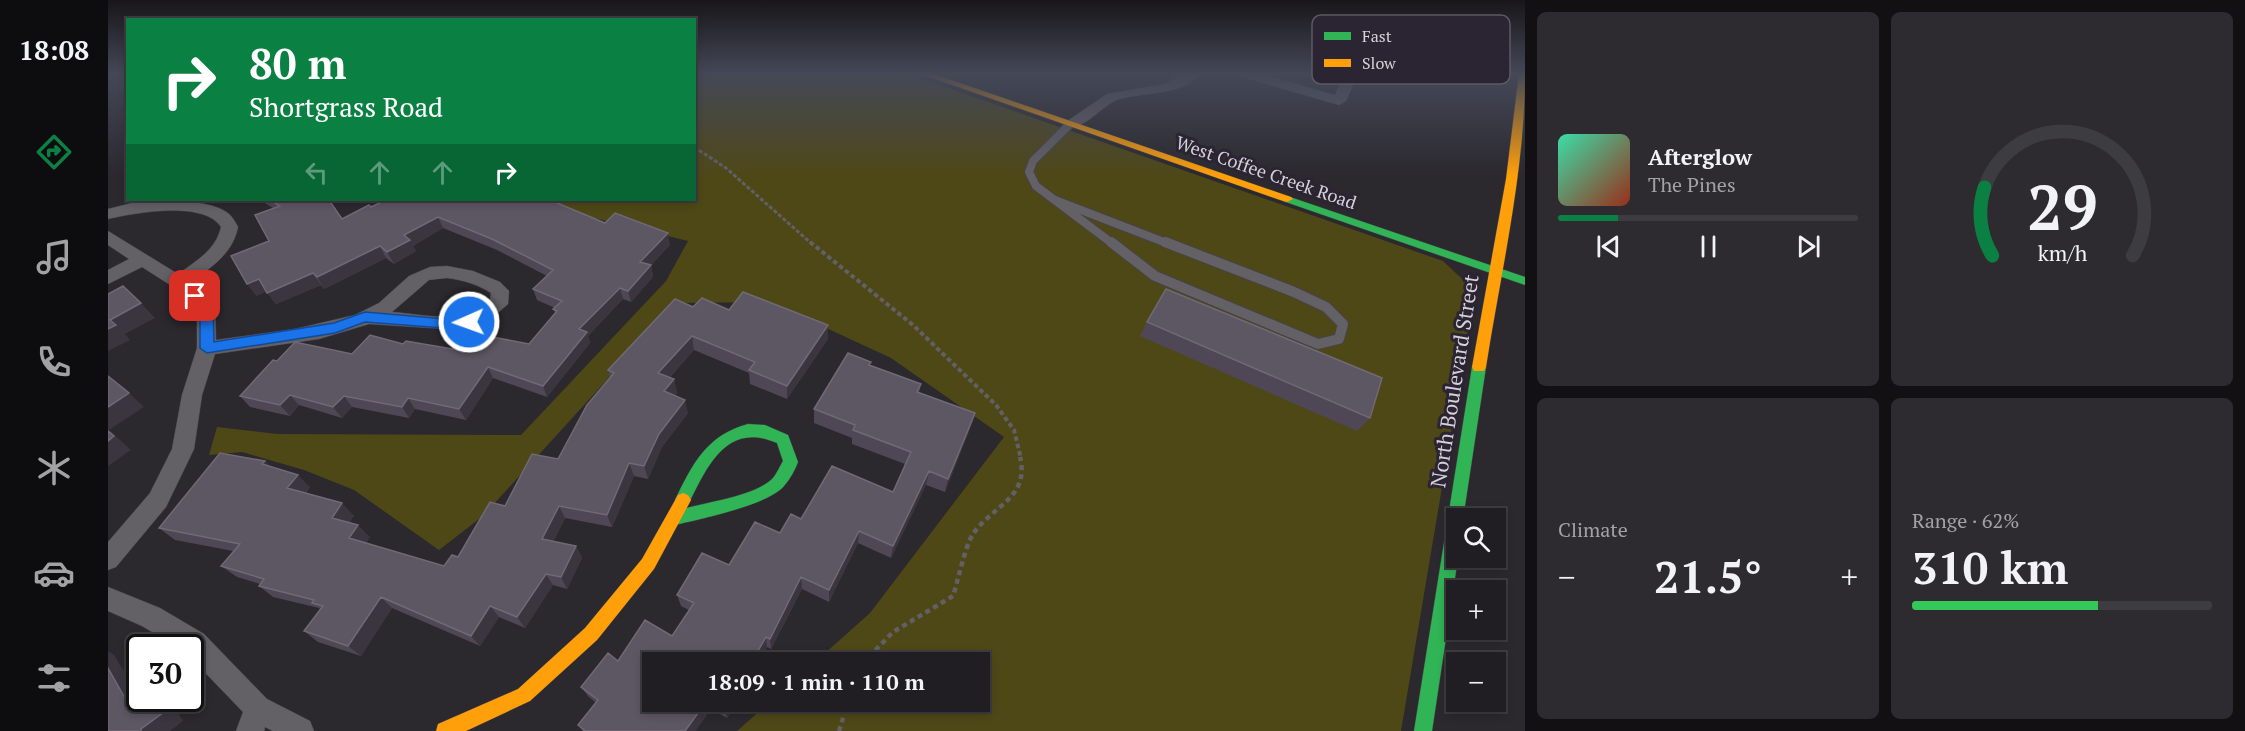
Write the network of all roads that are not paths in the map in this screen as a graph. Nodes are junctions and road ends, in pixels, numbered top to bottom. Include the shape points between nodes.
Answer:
1 (1024, 108) edge
2 (1095, 108) edge
3 (1520, 108) edge
4 (1070, 124) junction
5 (1054, 200) junction
6 (108, 214) edge
7 (108, 237) edge
8 (143, 259) junction
9 (1494, 270) junction
10 (108, 278) edge
11 (1525, 281) edge
12 (178, 282) junction
13 (365, 317) junction
14 (207, 348) junction
15 (675, 518) junction
16 (108, 559) edge
17 (108, 599) edge
18 (254, 720) edge
19 (300, 731) edge
20 (445, 731) edge
21 (1423, 731) edge

1 - 4 street, West Coffee Creek Road
2 - 4 street
3 - 9 street, North Boulevard Street
4 - 5 lane via 1033,161 1029,172 1036,186
4 - 9 street, West Coffee Creek Road
5 - 5 lane via 1155,276 1318,344 1340,339 1343,324 1326,307
6 - 12 street via 153,206 215,211 225,216 230,225 227,239 214,255
7 - 8 street
8 - 10 street
8 - 12 street
9 - 11 street, West Coffee Creek Road
9 - 21 street, North Boulevard Street
12 - 14 street via 206,305
13 - 13 street via 379,312 428,274 446,271 500,291 500,304 469,322
13 - 14 street via 335,328
14 - 16 street via 192,395 183,449 158,500
15 - 15 street via 715,445 746,430 764,429 783,439 791,462 771,488
15 - 20 street via 648,564 591,634 524,695
17 - 18 street via 151,617 195,643
18 - 19 street

